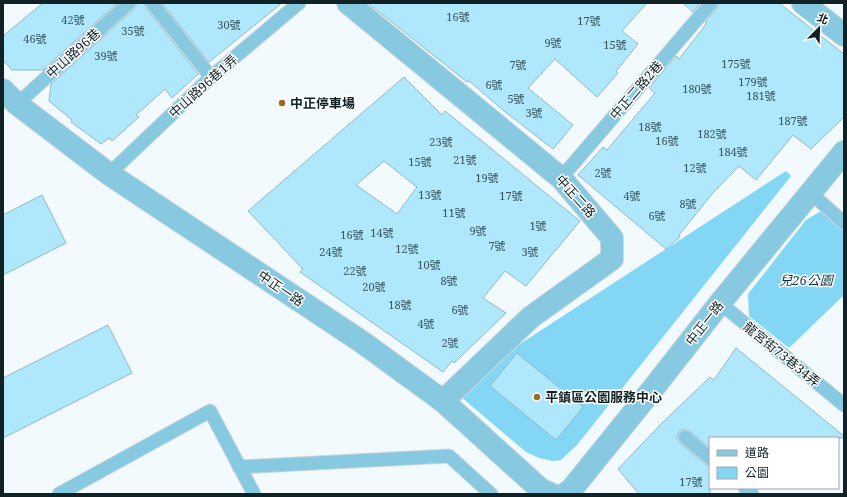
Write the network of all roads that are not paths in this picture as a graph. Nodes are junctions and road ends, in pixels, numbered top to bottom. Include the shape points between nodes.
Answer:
1 (129, 3) edge
2 (152, 3) edge
3 (299, 3) edge
4 (348, 3) edge
5 (711, 3) edge
6 (803, 3) edge
7 (844, 35) edge
8 (211, 77) junction
9 (10, 97) edge
10 (844, 152) edge
11 (109, 174) junction
12 (561, 178) junction
13 (810, 193) junction
14 (844, 224) edge
15 (720, 303) junction
16 (442, 401) junction
17 (844, 405) edge
18 (685, 436) dead end
19 (709, 457) edge
20 (240, 467) junction
21 (566, 493) edge
22 (59, 494) edge
23 (254, 494) edge
24 (491, 494) edge

1 - 9 lane, 中山路96巷
2 - 8 lane
3 - 8 lane, 中山路96巷1弄
4 - 12 street, 中正二路
5 - 12 lane, 中正二路2巷
6 - 7 street
8 - 11 lane, 中山路96巷1弄
9 - 11 street, 中正一路
10 - 13 street, 中正一路
11 - 16 street, 中正一路 via 362,342
12 - 16 street, 中正二路 via 612,238 612,260 530,317
13 - 14 lane
13 - 15 street, 中正一路
15 - 17 lane, 龍宮街73巷34弄
15 - 21 street, 中正一路 via 656,386
16 - 21 street, 中正一路 via 540,489
18 - 19 lane
20 - 22 lane via 210,411
20 - 23 lane
20 - 24 lane via 448,456

